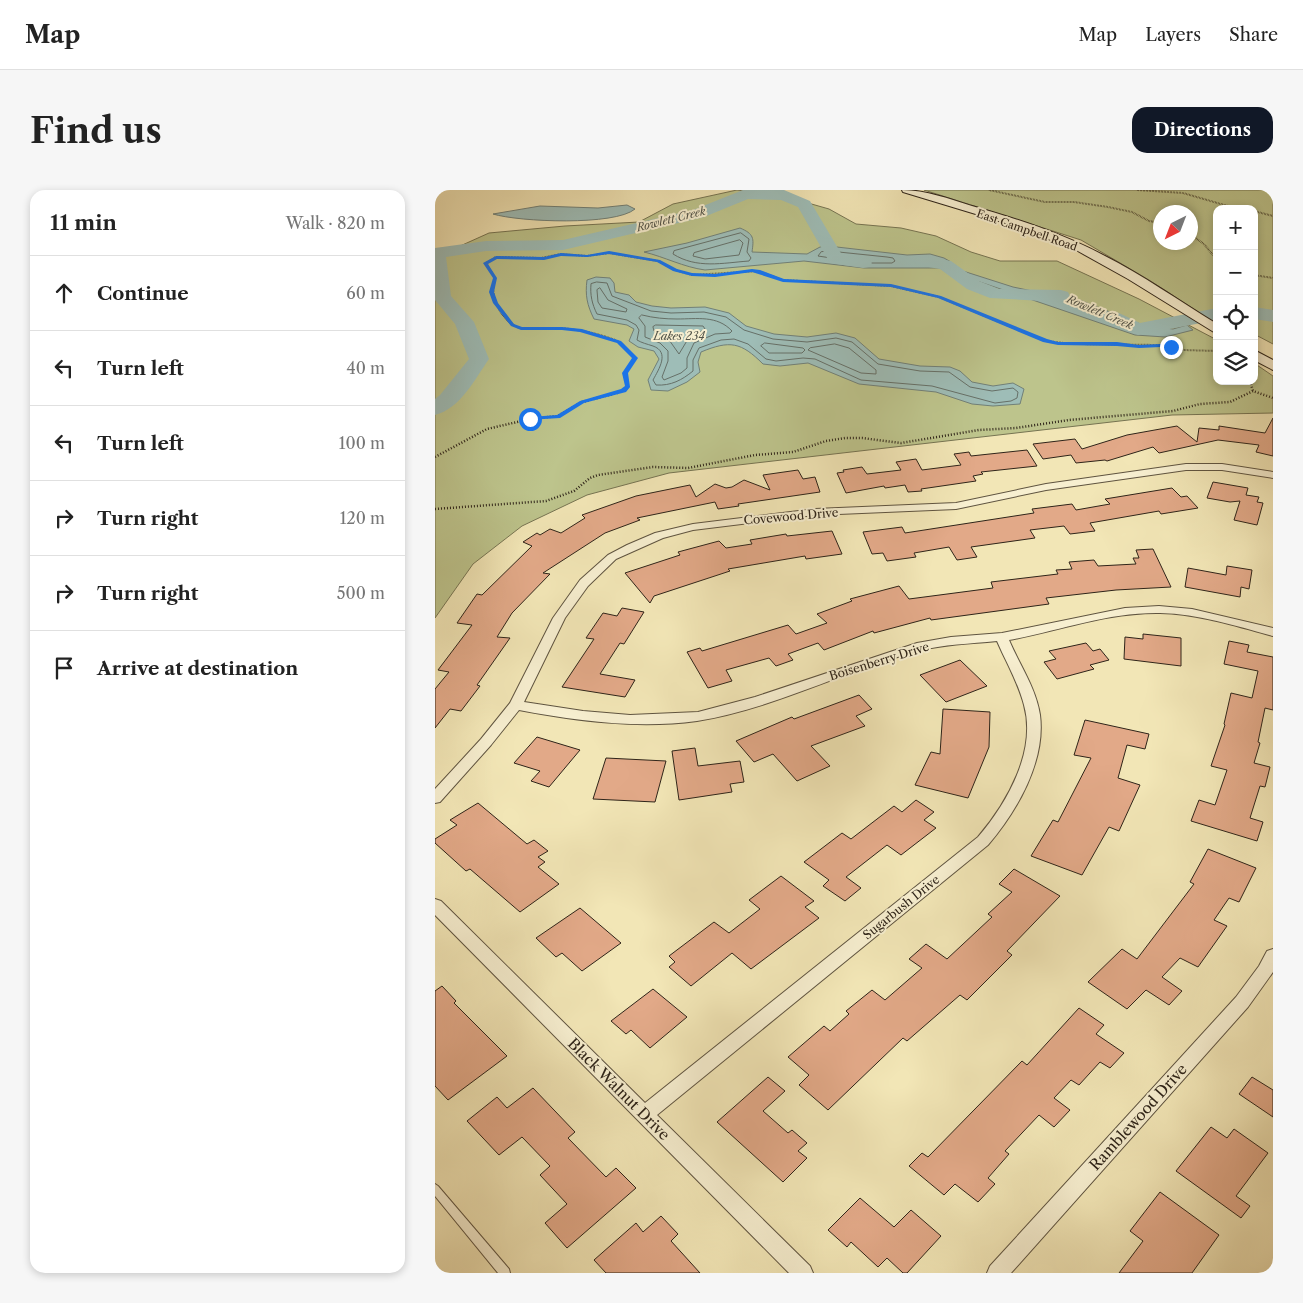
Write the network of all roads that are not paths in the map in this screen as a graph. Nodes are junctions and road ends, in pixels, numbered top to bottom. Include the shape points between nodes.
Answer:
1 (907, 190) edge
2 (1213, 327) edge
3 (1258, 357) edge
4 (1273, 366) edge
5 (1273, 475) edge
6 (1273, 632) edge
7 (1001, 637) junction
8 (516, 705) junction
9 (435, 798) edge
10 (435, 905) edge
11 (1273, 956) edge
12 (645, 1114) junction
13 (435, 1189) edge
14 (505, 1273) edge
15 (803, 1273) edge
16 (997, 1273) edge

1 - 2 main road, East Campbell Road via 1079,247
3 - 4 main road
5 - 8 street, Covewood Drive via 1222,467 1186,467 1054,485 956,506 815,512 693,527 659,536 612,557 584,583 559,618
6 - 7 street, Boisenberry Drive via 1206,615 1144,610 1103,615
7 - 8 street, Boisenberry Drive via 926,645 732,709 696,716 654,719 602,717
7 - 12 street, Sugarbush Drive via 1028,699 1033,731 1031,751 1013,799 996,827 983,841
8 - 9 street, Covewood Drive
10 - 12 street, Black Walnut Drive
11 - 16 street, Ramblewood Drive via 1242,1002
12 - 15 street, Black Walnut Drive
13 - 14 lane

